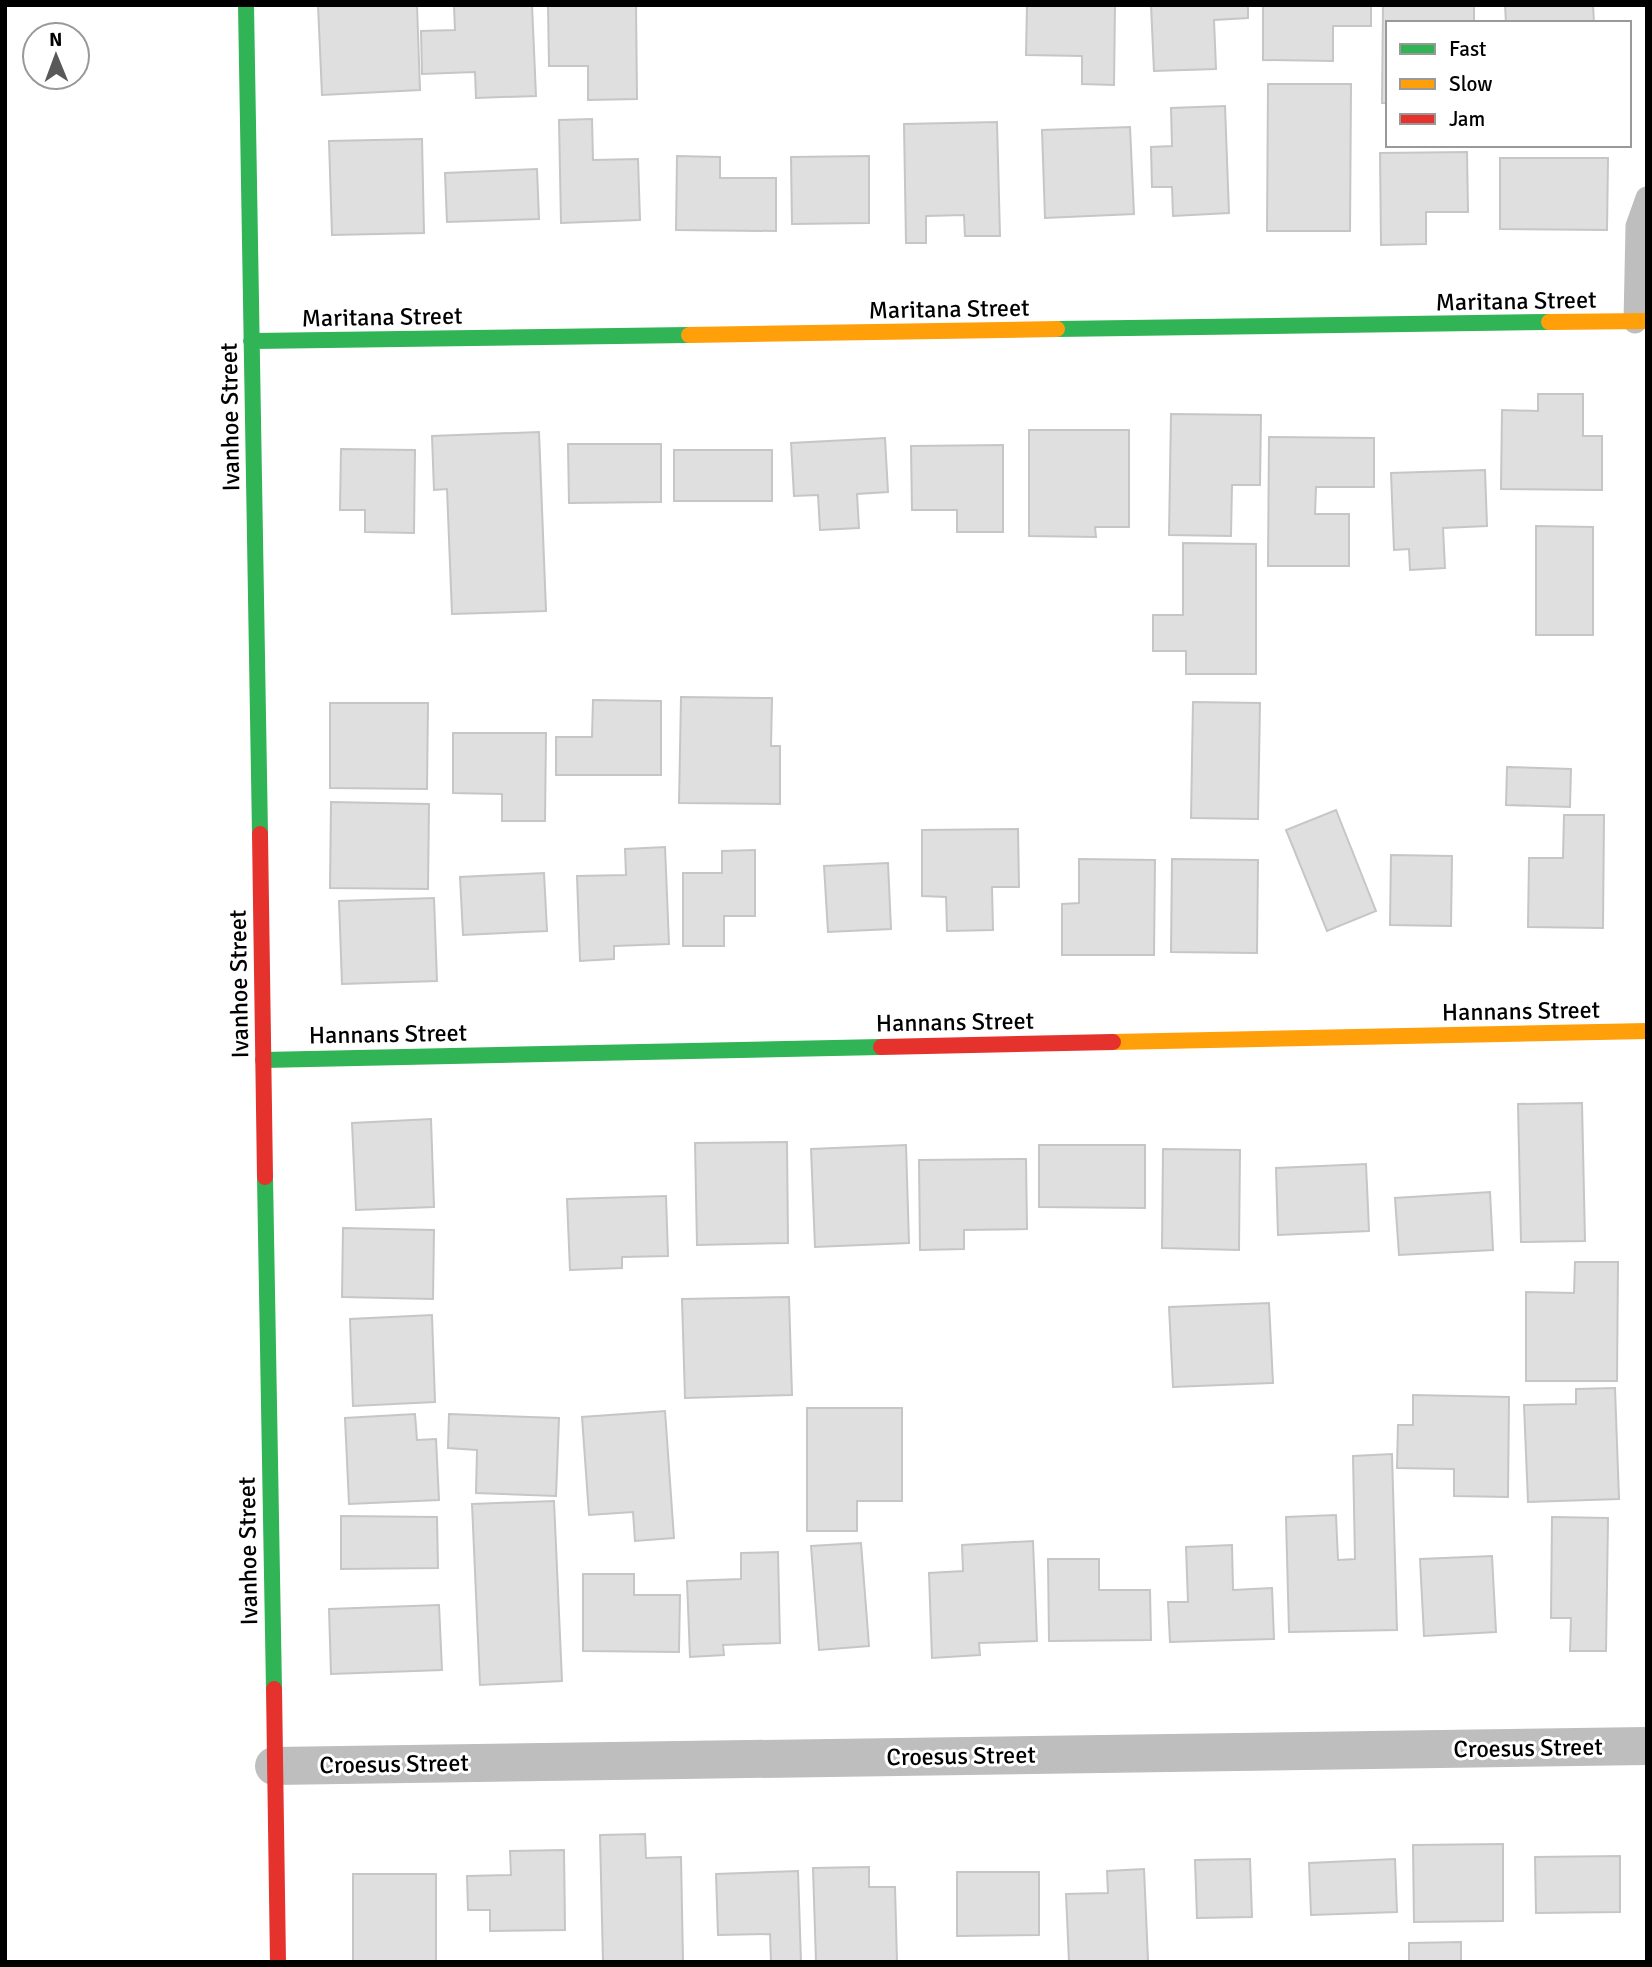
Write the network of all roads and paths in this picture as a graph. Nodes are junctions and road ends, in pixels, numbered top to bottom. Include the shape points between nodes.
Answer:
1 (246, 5) edge
2 (1647, 198) edge
3 (1641, 321) edge
4 (251, 341) junction
5 (1647, 1031) edge
6 (263, 1059) junction
7 (1647, 1746) edge
8 (274, 1766) junction
9 (278, 1962) edge

1 - 4 street, Ivanhoe Street
2 - 3 lane via 1637,226
3 - 4 street, Maritana Street
4 - 6 street, Ivanhoe Street
5 - 6 street, Hannans Street
6 - 8 street, Ivanhoe Street
7 - 8 street, Croesus Street
8 - 9 street, Ivanhoe Street

